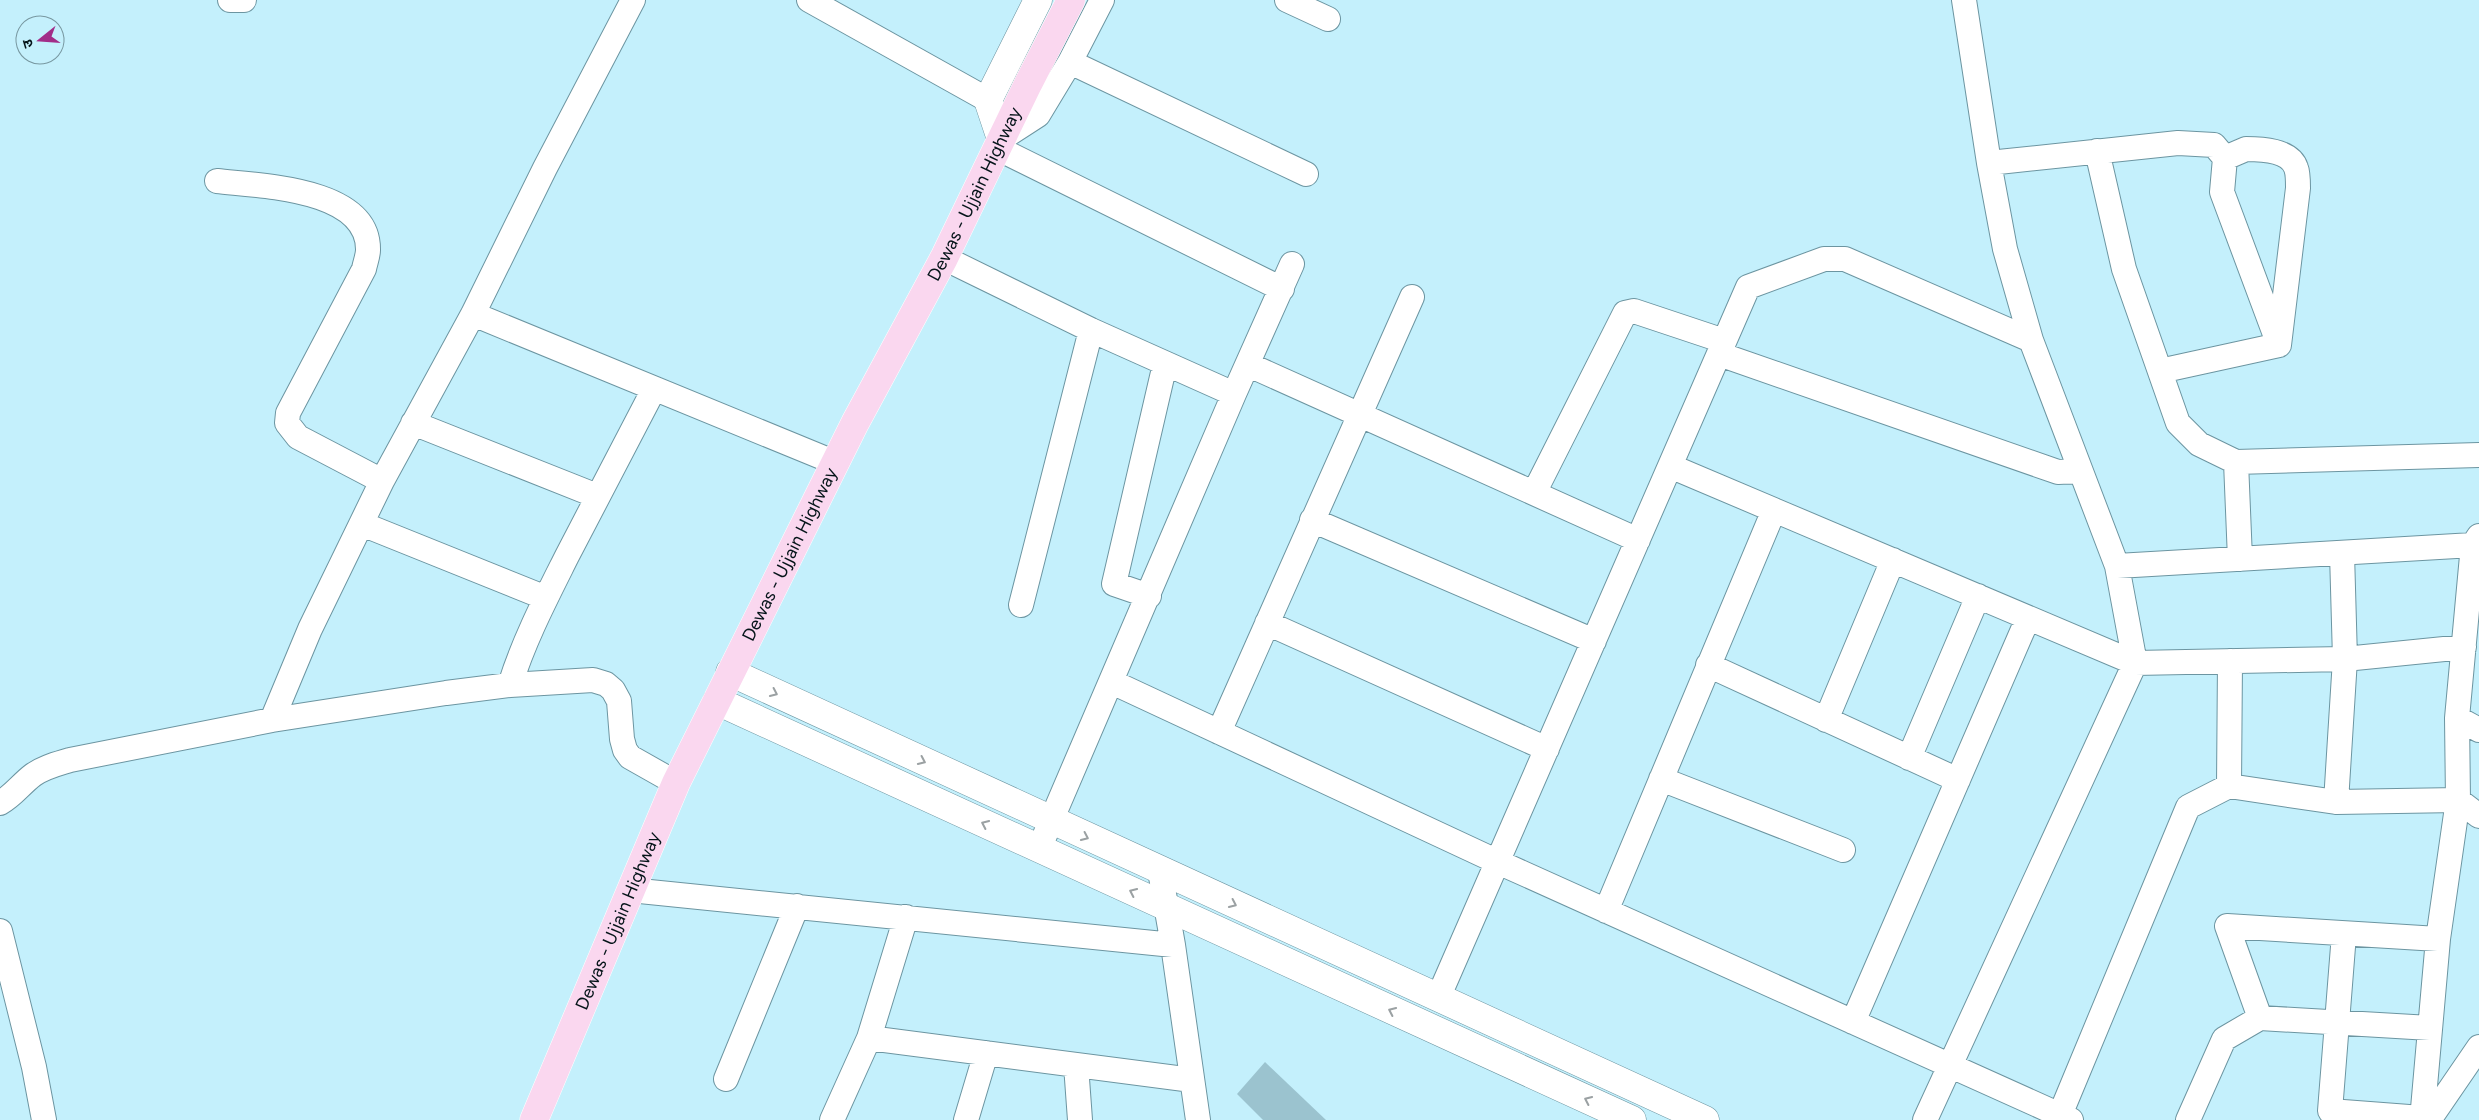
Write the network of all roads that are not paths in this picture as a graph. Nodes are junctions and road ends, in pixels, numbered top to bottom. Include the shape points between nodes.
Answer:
1 (230, 0) edge
2 (244, 0) edge
3 (633, 0) edge
4 (809, 0) edge
5 (1038, 0) edge
6 (1071, 0) edge
7 (1102, 0) edge
8 (1287, 0) edge
9 (1964, 0) edge
10 (1328, 19) dead end
11 (1070, 62) junction
12 (988, 100) junction
13 (999, 143) junction
14 (2098, 151) junction
15 (2225, 158) junction
16 (1989, 163) junction
17 (1306, 174) dead end
18 (217, 181) dead end
19 (944, 258) junction
20 (1292, 264) dead end
21 (1282, 289) junction
22 (1412, 297) dead end
23 (473, 314) junction
24 (1091, 330) junction
25 (2031, 340) junction
26 (2279, 345) junction
27 (1722, 347) junction
28 (1166, 364) junction
29 (1248, 365) junction
30 (2160, 371) junction
31 (654, 389) junction
32 (1234, 394) junction
33 (1358, 414) junction
34 (413, 423) junction
35 (2479, 455) edge
36 (2236, 462) junction
37 (836, 463) junction
38 (1670, 466) junction
39 (2079, 471) junction
40 (382, 481) junction
41 (1534, 493) junction
42 (597, 496) junction
43 (1774, 510) junction
44 (1312, 520) junction
45 (362, 524) junction
46 (1638, 540) junction
47 (2477, 542) edge
48 (2342, 553) junction
49 (2240, 559) junction
50 (1893, 560) junction
51 (2117, 566) junction
52 (1149, 596) junction
53 (1978, 596) junction
54 (546, 598) junction
55 (1021, 605) dead end
56 (2028, 618) junction
57 (1267, 623) junction
58 (1594, 641) junction
59 (2464, 647) junction
60 (2345, 659) junction
61 (2230, 661) junction
62 (2135, 663) junction
63 (1708, 665) junction
64 (730, 672) junction
65 (1112, 682) junction
66 (510, 685) junction
67 (717, 701) junction
68 (2457, 718) junction
69 (272, 720) junction
70 (1826, 720) junction
71 (2479, 730) edge
72 (1219, 732) junction
73 (1547, 749) junction
74 (1909, 758) junction
75 (1661, 779) junction
76 (1958, 780) junction
77 (676, 783) junction
78 (2229, 786) junction
79 (2458, 800) junction
80 (2336, 802) junction
81 (0, 803) edge
82 (2479, 816) edge
83 (1051, 821) junction
84 (1039, 849) junction
85 (1843, 850) dead end
86 (1498, 862) junction
87 (1160, 871) junction
88 (630, 890) junction
89 (797, 906) junction
90 (1167, 908) junction
91 (1606, 911) junction
92 (906, 917) junction
93 (0, 931) edge
94 (2344, 934) junction
95 (2438, 939) junction
96 (1173, 945) junction
97 (5, 974) edge
98 (1438, 998) junction
99 (2260, 1018) junction
100 (1853, 1022) junction
101 (2337, 1022) junction
102 (1427, 1026) junction
103 (2430, 1028) junction
104 (869, 1038) junction
105 (2479, 1047) edge
106 (986, 1053) junction
107 (1076, 1065) junction
108 (1950, 1066) junction
109 (726, 1079) dead end
110 (1192, 1080) junction
111 (2066, 1118) edge
112 (2425, 1119) edge
113 (44, 1120) edge
114 (534, 1120) edge
115 (832, 1120) edge
116 (966, 1120) edge
117 (1080, 1120) edge
118 (1198, 1120) edge
119 (1632, 1120) edge
120 (1705, 1120) edge
121 (1925, 1120) edge
122 (2188, 1120) edge

1 - 2 street
3 - 23 street
4 - 12 street
5 - 12 street
6 - 13 main road, Dewas - Ujjain Highway
7 - 11 street
8 - 10 street
9 - 16 street
11 - 13 street via 1038,115
11 - 17 street
12 - 13 street
13 - 19 main road, Dewas - Ujjain Highway
13 - 21 street
14 - 15 street via 2178,143 2214,145
14 - 16 street
14 - 30 street via 2124,269
15 - 26 street via 2222,192
15 - 26 street via 2246,149 2265,149 2287,157 2296,166 2298,188
16 - 25 street via 2006,249
18 - 40 street via 320,197 342,208 360,223 368,250 364,269 288,413 287,423 298,437
19 - 24 street
19 - 37 main road, Dewas - Ujjain Highway
20 - 21 street
21 - 29 street
22 - 33 street
23 - 31 street
23 - 34 street
24 - 28 street
24 - 55 street
25 - 27 street via 1845,258 1824,259 1748,287
25 - 39 street
26 - 30 street
27 - 38 street
27 - 39 street via 2058,472
27 - 41 street via 1634,311 1625,314
28 - 32 street
28 - 52 street via 1114,584
29 - 32 street
29 - 33 street
30 - 36 street via 2178,423 2199,444
31 - 37 street
31 - 42 street
32 - 52 street
33 - 41 street
33 - 44 street
34 - 40 street
34 - 42 street
35 - 36 street
36 - 49 street
37 - 64 main road, Dewas - Ujjain Highway
38 - 43 street
38 - 46 street
39 - 51 street
40 - 45 street
41 - 46 street
42 - 54 street
43 - 50 street
43 - 63 street
44 - 57 street
44 - 58 street
45 - 54 street
45 - 69 street via 310,629
46 - 58 street
47 - 48 street
47 - 59 street
48 - 49 street
48 - 60 street
49 - 51 street
50 - 53 street
50 - 70 street
51 - 62 street
52 - 65 street
53 - 56 street
53 - 74 street
54 - 66 street
56 - 62 street
56 - 76 street
57 - 72 street
57 - 73 street
58 - 73 street
59 - 60 street
59 - 68 street
60 - 61 street
60 - 80 street
61 - 62 street
61 - 78 street
62 - 108 street
63 - 70 street
63 - 75 street
64 - 67 main road, Dewas - Ujjain Highway
64 -> 83 street
65 - 72 street
65 - 83 street
66 - 69 street
66 - 77 street via 585,680 606,684 619,701 625,750 630,757
67 - 77 main road, Dewas - Ujjain Highway
84 -> 67 street
68 - 71 street
68 - 79 street
69 - 81 street via 48,766 32,775 11,797
70 - 74 street
72 - 86 street
73 - 86 street
74 - 76 street
75 - 85 street
75 - 91 street
76 - 100 street
77 - 88 main road, Dewas - Ujjain Highway
78 - 80 street
78 - 111 street via 2188,807
79 - 80 street
79 - 82 street
79 - 95 street
83 - 84 street
83 -> 87 street
90 -> 84 street
86 - 91 street
86 - 98 street
87 - 90 street
87 -> 98 street
88 - 89 street
88 - 114 main road, Dewas - Ujjain Highway
89 - 92 street
89 - 109 street
90 - 96 street
102 -> 90 street
91 - 100 street
92 - 96 street
92 - 104 street
93 - 97 street
94 - 95 street
94 - 99 street via 2227,926
94 - 101 street
95 - 103 street
96 - 110 street
97 - 113 street via 34,1067
98 - 102 street
98 - 120 street
99 - 101 street
99 - 122 street via 2224,1039
100 - 108 street
101 - 103 street
101 - 112 street via 2330,1111
119 -> 102 street
103 - 112 street
104 - 106 street
104 - 115 street
105 - 112 street
106 - 107 street
106 - 116 street
107 - 110 street
107 - 117 street
108 - 111 street
108 - 121 street
110 - 118 street

